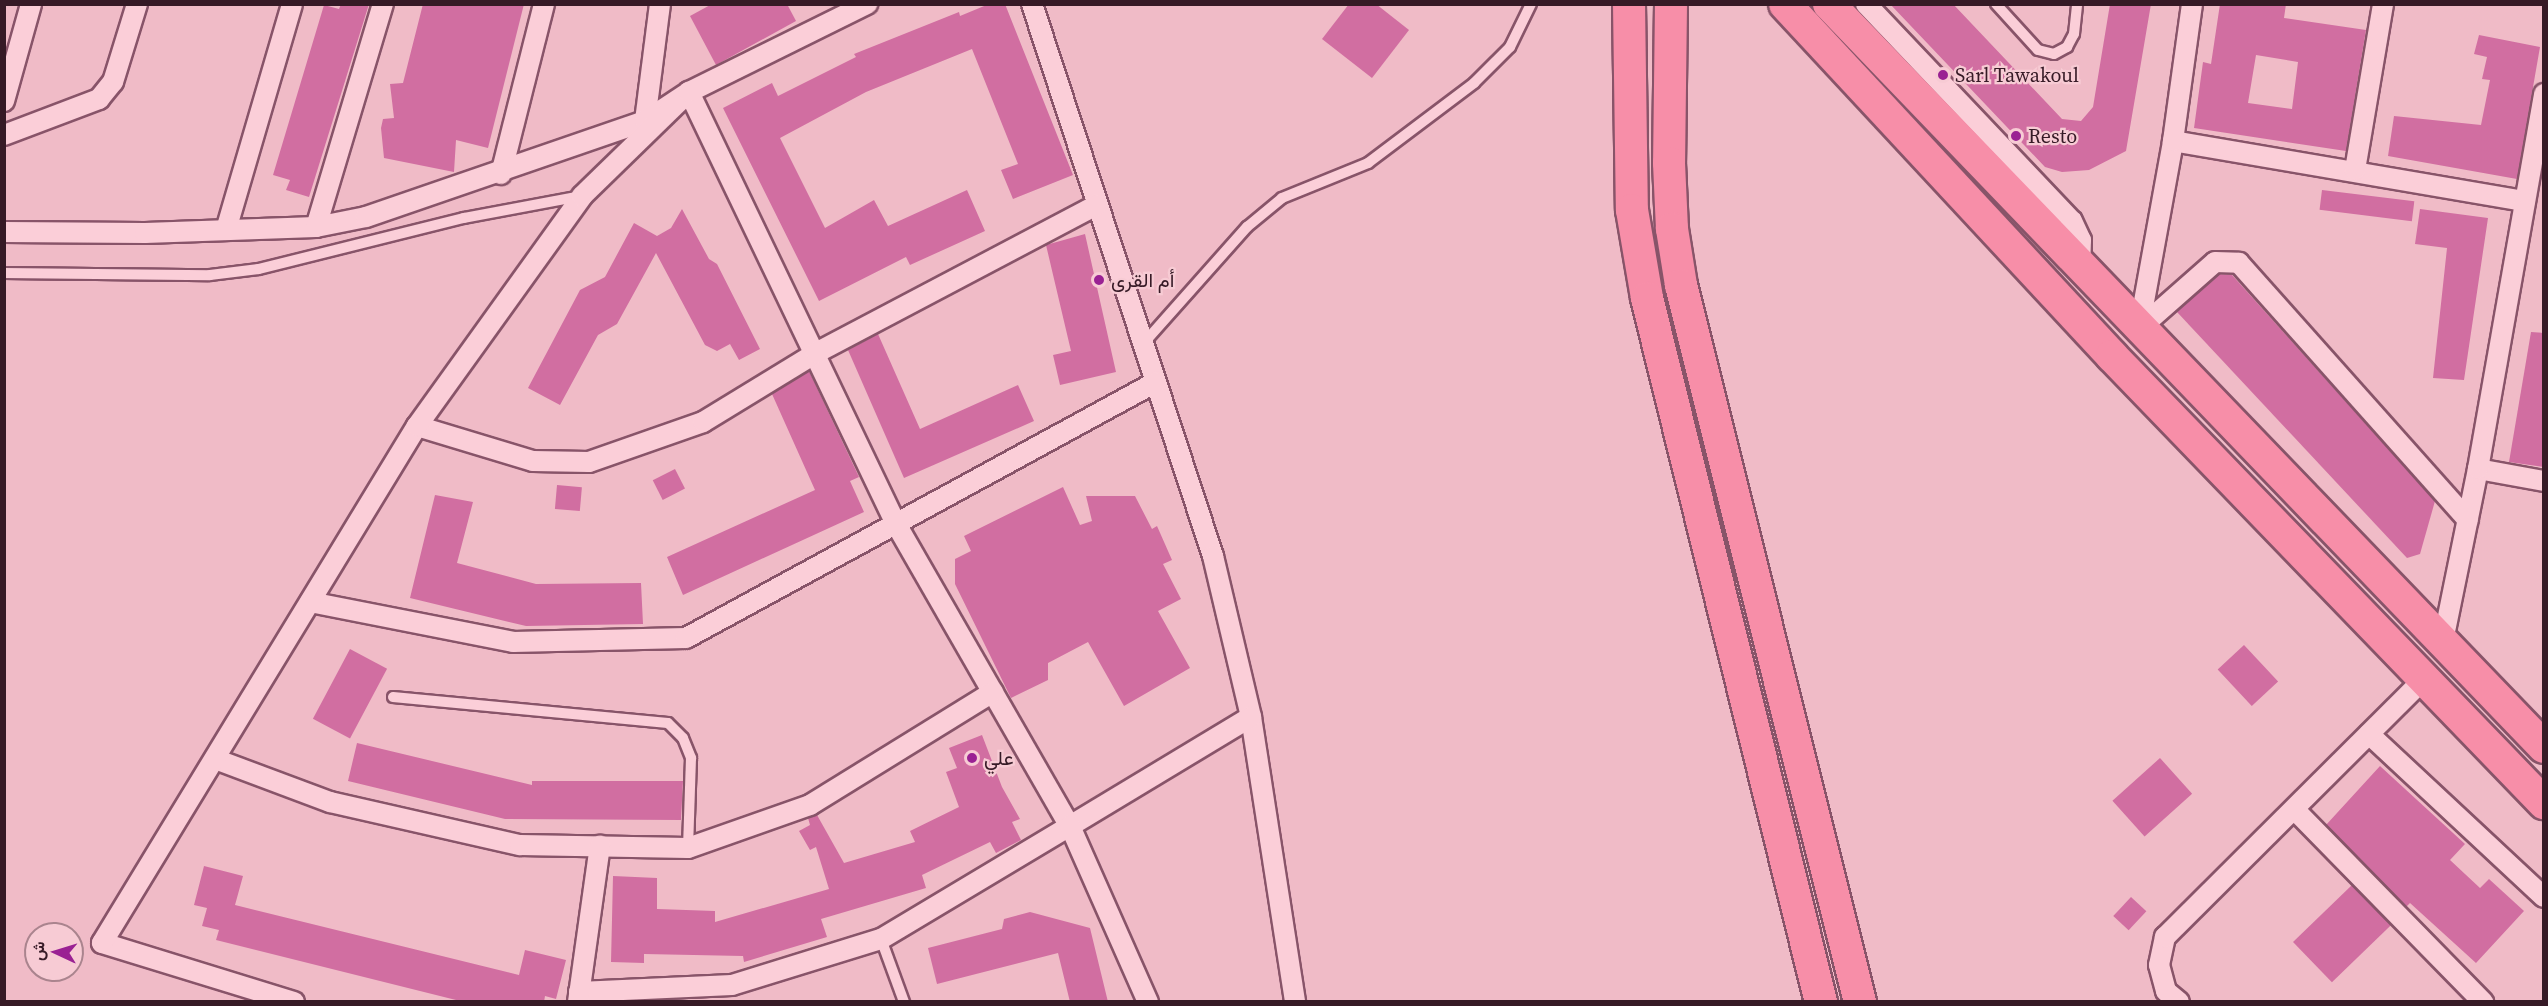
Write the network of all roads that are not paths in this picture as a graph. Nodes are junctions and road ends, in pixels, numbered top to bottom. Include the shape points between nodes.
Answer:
1 (31, 4) edge
2 (137, 4) edge
3 (292, 4) edge
4 (383, 4) edge
5 (544, 4) edge
6 (660, 4) edge
7 (867, 4) edge
8 (1032, 4) edge
9 (1531, 4) edge
10 (1629, 4) edge
11 (1785, 4) edge
12 (1829, 4) edge
13 (1866, 4) edge
14 (1996, 4) edge
15 (2076, 4) edge
16 (2192, 4) edge
17 (2383, 4) edge
18 (1675, 12) edge
19 (688, 92) junction
20 (2544, 94) edge
21 (4, 101) edge
22 (645, 121) junction
23 (4, 135) edge
24 (2173, 141) junction
25 (2355, 170) junction
26 (501, 174) junction
27 (582, 196) junction
28 (2525, 201) junction
29 (1097, 205) junction
30 (316, 226) junction
31 (226, 230) junction
32 (4, 232) edge
33 (2080, 265) junction
34 (4, 273) edge
35 (2139, 329) junction
36 (1143, 344) junction
37 (816, 353) junction
38 (2112, 356) junction
39 (1156, 382) junction
40 (417, 426) junction
41 (2478, 469) junction
42 (2544, 481) edge
43 (2468, 520) junction
44 (896, 524) junction
45 (310, 602) junction
46 (2447, 646) junction
47 (2424, 679) junction
48 (993, 692) junction
49 (393, 697) dead end
50 (1251, 717) junction
51 (2369, 734) junction
52 (2544, 747) edge
53 (214, 759) junction
54 (2544, 803) edge
55 (2295, 810) junction
56 (1070, 826) junction
57 (600, 846) junction
58 (688, 848) junction
59 (2544, 897) edge
60 (881, 939) junction
61 (578, 997) edge
62 (294, 1002) edge
63 (904, 1002) edge
64 (1148, 1002) edge
65 (1295, 1002) edge
66 (1821, 1002) edge
67 (1860, 1002) edge
68 (2179, 1002) edge
69 (2483, 1002) edge

1 - 21 street
2 - 23 street via 113,82 99,99
3 - 31 street
4 - 30 street
5 - 26 street
6 - 22 street
7 - 19 street
8 - 29 street
9 - 36 lane via 1510,47 1474,83 1368,163 1282,198 1247,227
10 - 66 main road via 1632,210 1647,298
11 - 38 main road
12 - 33 main road
13 - 33 street via 2072,221 2081,240
14 - 15 lane via 2038,50 2054,54 2067,47 2074,34
16 - 24 street
17 - 25 street
18 - 67 main road via 1668,163 1672,229 1682,285
19 - 22 street
19 - 27 street
19 - 37 street
20 - 28 street
22 - 26 street
24 - 25 street
24 - 35 street
25 - 28 street
26 - 30 street via 366,217
27 - 34 lane via 464,218 259,269 210,275
27 - 40 street
28 - 41 street
29 - 36 street
29 - 37 street
30 - 31 street
31 - 32 street
33 - 35 main road
35 - 38 main road
35 - 43 street via 2215,262 2239,263
35 - 46 main road
36 - 39 street
37 - 40 street via 703,423 589,462 533,461
37 - 44 street
38 - 47 main road
39 - 44 street
39 - 50 street via 1213,556
40 - 45 street
41 - 42 street
41 - 43 street
43 - 46 street
44 - 45 street via 686,638 513,642
44 - 48 street
45 - 53 street
46 - 47 main road
46 - 52 main road
47 - 51 street
47 - 54 main road
48 - 56 street
48 - 58 street via 810,805
49 - 58 lane via 668,723 683,738 691,758
50 - 56 street
50 - 65 street
51 - 55 street
51 - 59 street
53 - 57 street via 330,802 520,844
53 - 62 street via 102,943
55 - 68 street via 2164,937 2159,966 2166,991
55 - 69 street
56 - 60 street
56 - 64 street
57 - 58 street
57 - 61 street
60 - 61 street via 732,985
60 - 63 lane

